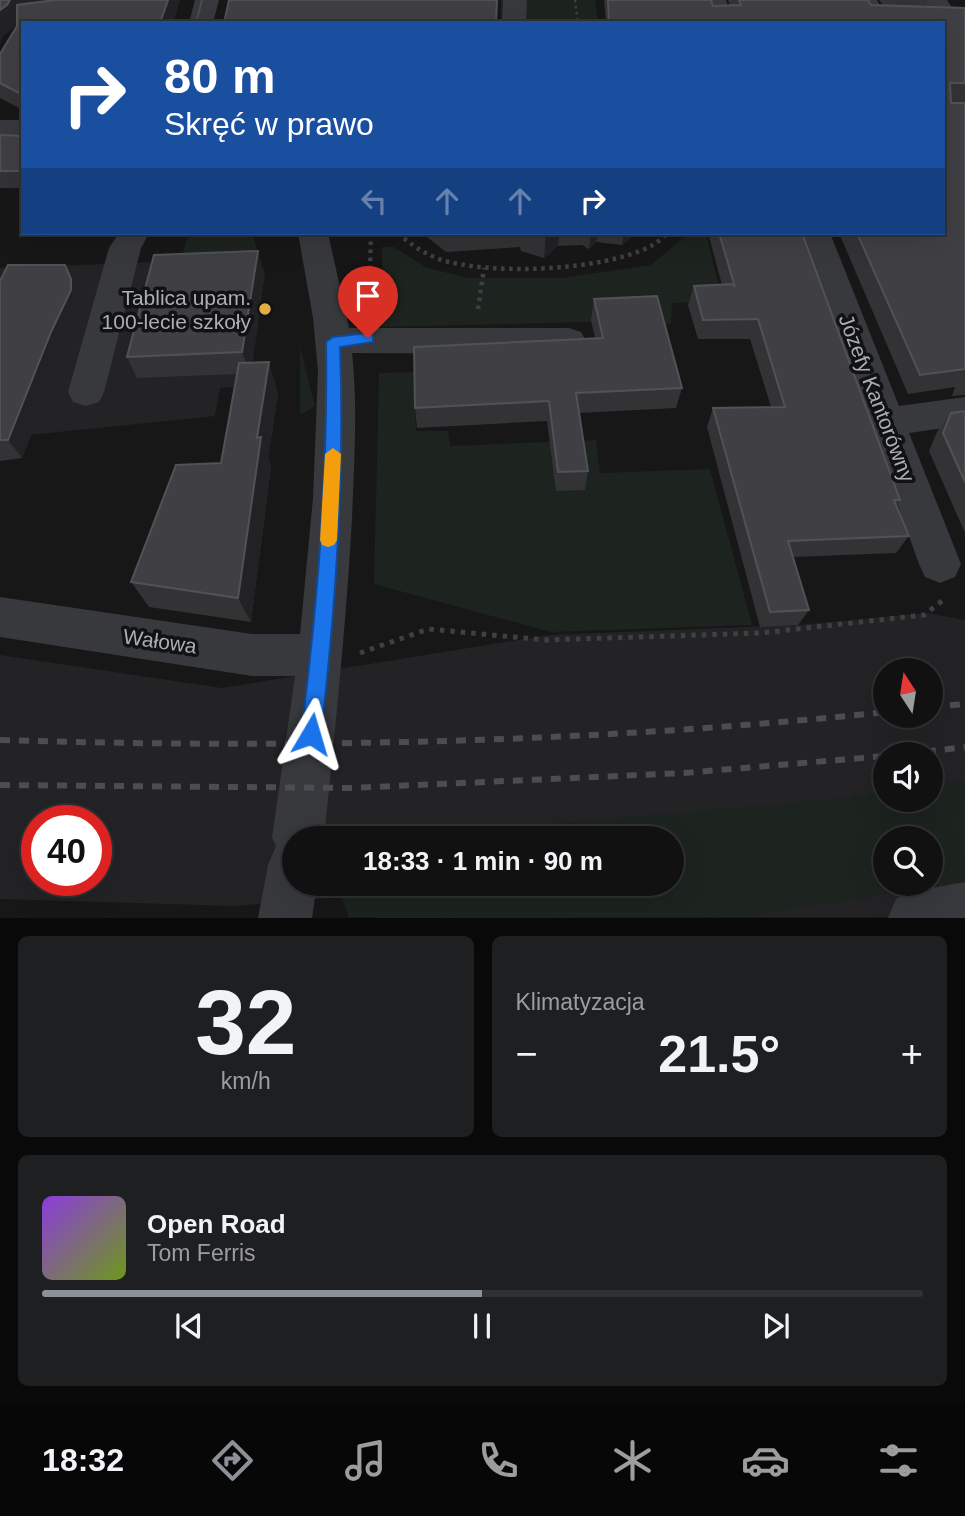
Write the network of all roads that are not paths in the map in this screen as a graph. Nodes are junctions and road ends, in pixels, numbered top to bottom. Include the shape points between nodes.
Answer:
1 (207, 0) edge
2 (515, 0) edge
3 (714, 0) edge
4 (935, 0) edge
5 (870, 9) edge
6 (202, 21) edge
7 (514, 21) edge
8 (721, 21) edge
9 (0, 128) edge
10 (21, 128) edge
11 (133, 235) edge
12 (816, 235) edge
13 (310, 236) edge
14 (569, 341) edge
15 (333, 342) junction
16 (86, 392) dead end
17 (965, 411) edge
18 (887, 422) junction
19 (940, 564) road end
20 (0, 617) edge
21 (340, 654) junction
22 (302, 826) edge
23 (289, 896) edge
24 (965, 909) edge
25 (285, 918) edge
26 (915, 918) edge

1 - 6 street
2 - 7 street
3 - 8 street
4 - 5 street via 943,12 935,18
9 - 10 street
11 - 16 street via 125,248
12 - 18 street, Józefy Kantorówny
13 - 15 street
14 - 15 street via 368,338
15 - 21 street
17 - 18 street
18 - 19 street, Józefy Kantorówny
20 - 21 street, Wałowa via 252,654
21 - 22 street
23 - 25 street
24 - 26 street

